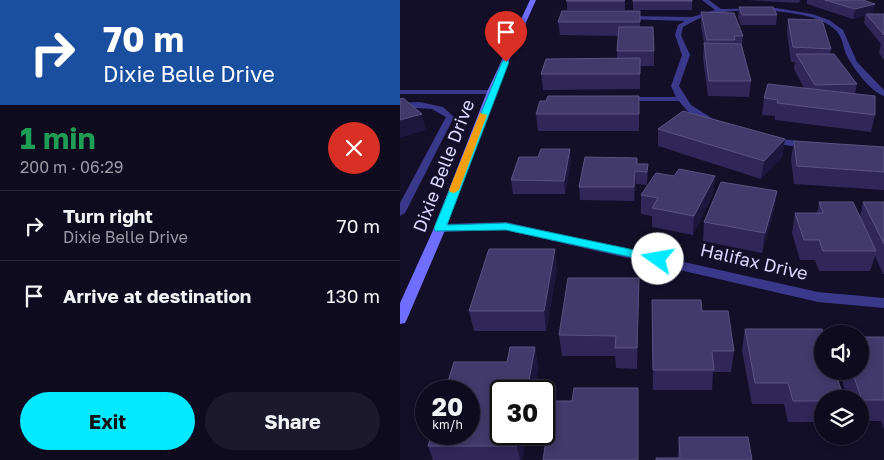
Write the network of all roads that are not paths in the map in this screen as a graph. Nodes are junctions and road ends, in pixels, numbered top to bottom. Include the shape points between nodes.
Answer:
1 (534, 0) edge
2 (705, 0) edge
3 (722, 12) junction
4 (617, 17) edge
5 (693, 19) junction
6 (400, 92) edge
7 (492, 92) junction
8 (884, 94) edge
9 (616, 98) edge
10 (680, 99) junction
11 (400, 105) edge
12 (715, 123) edge
13 (764, 139) edge
14 (817, 145) edge
15 (400, 213) edge
16 (440, 228) junction
17 (884, 303) edge
18 (400, 319) edge

1 - 7 street, Dixie Belle Drive
2 - 3 lane
3 - 5 lane
3 - 8 lane via 782,11 812,15 827,21 839,29 851,57
4 - 5 lane
5 - 10 lane via 680,26 678,35 686,55 675,86
6 - 7 lane
7 - 16 street, Dixie Belle Drive
9 - 10 lane
10 - 12 lane via 697,116
11 - 15 lane via 442,109 450,117
13 - 14 lane
16 - 17 street, Halifax Drive via 506,226 818,297
16 - 18 street, Dixie Belle Drive

